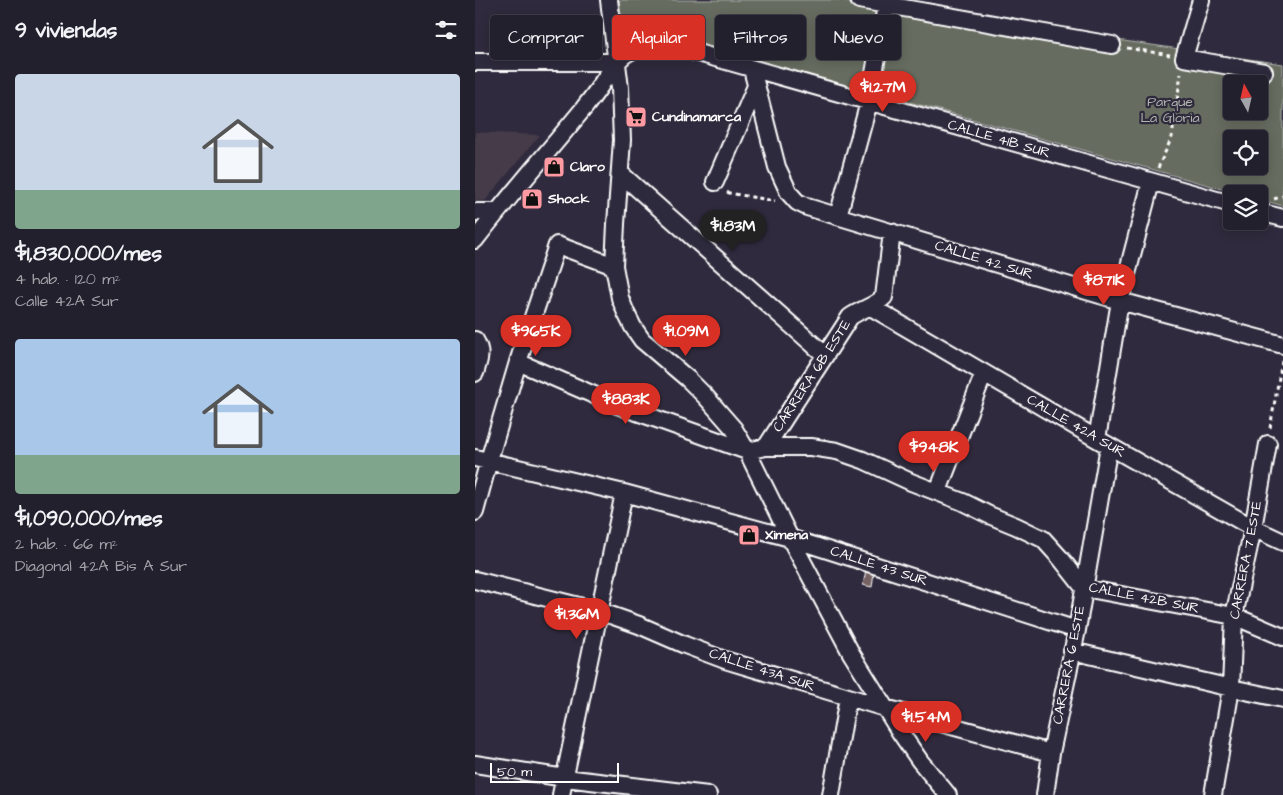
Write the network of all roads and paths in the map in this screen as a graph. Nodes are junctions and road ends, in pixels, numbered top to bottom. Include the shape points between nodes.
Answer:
1 (609, 0) edge
2 (859, 0) edge
3 (1201, 0) edge
4 (886, 2) edge
5 (1112, 45) joint
6 (1184, 58) junction
7 (475, 62) edge
8 (616, 62) junction
9 (752, 69) junction
10 (1264, 72) dead end
11 (756, 86) junction
12 (869, 102) junction
13 (620, 173) junction
14 (715, 182) joint
15 (1151, 182) junction
16 (777, 202) dead end
17 (1223, 202) edge
18 (475, 212) edge
19 (497, 212) junction
20 (1268, 214) edge
21 (838, 216) junction
22 (1283, 218) edge
23 (892, 232) junction
24 (475, 240) edge
25 (614, 266) junction
26 (1121, 301) junction
27 (871, 307) junction
28 (477, 344) edge
29 (1283, 344) edge
30 (825, 355) junction
31 (1283, 356) edge
32 (518, 362) junction
33 (475, 373) edge
34 (984, 373) junction
35 (1103, 442) junction
36 (1268, 444) joint
37 (766, 447) junction
38 (747, 451) junction
39 (482, 459) edge
40 (938, 491) junction
41 (624, 493) junction
42 (475, 512) edge
43 (1253, 528) junction
44 (790, 538) junction
45 (1283, 542) edge
46 (475, 580) edge
47 (1084, 588) junction
48 (599, 611) junction
49 (1234, 616) junction
50 (1077, 630) junction
51 (1283, 637) edge
52 (1072, 651) junction
53 (1231, 688) junction
54 (848, 697) junction
55 (1283, 698) edge
56 (885, 708) junction
57 (1051, 753) junction
58 (475, 764) edge
59 (565, 778) junction
60 (561, 795) edge
61 (708, 795) edge
62 (831, 795) edge
63 (948, 795) edge
64 (1045, 795) edge
65 (1213, 795) edge

1 - 8 street
2 - 4 street
3 - 6 street
4 - 5 street
4 - 12 street
5 - 6 path
6 - 10 street
6 - 15 path via 1172,137
7 - 8 street
8 - 9 street, CALLE 41B SUR via 628,52 655,44 673,46
8 - 13 street via 621,114
8 - 19 street via 584,107
9 - 11 street
9 - 12 street, CALLE 41B SUR
11 - 14 street
11 - 21 street, CALLE 42 SUR via 781,179 789,192 797,202 807,207
12 - 15 street, CALLE 41B SUR
12 - 21 street
13 - 25 street
13 - 30 street
14 - 16 path via 729,193
15 - 17 street, CALLE 41B SUR
15 - 26 street
18 - 19 street
19 - 24 street
20 - 22 street
21 - 23 street, CALLE 42 SUR
23 - 26 street, CALLE 42 SUR
23 - 27 street, CARRERA 6B ESTE via 883,297
25 - 32 street via 557,245
25 - 38 street via 626,313 642,340 706,397
26 - 29 street, CALLE 42 SUR
26 - 35 street
27 - 30 street, CARRERA 6B ESTE via 850,317
27 - 34 street, CALLE 42A SUR
28 - 33 street via 480,357
30 - 37 street, CARRERA 6B ESTE
31 - 36 path
32 - 38 street via 617,405
32 - 39 street
34 - 35 street, CALLE 42A SUR
34 - 40 street
35 - 43 street, CALLE 42A SUR
35 - 47 street, CARRERA 6 ESTE
36 - 43 street, CARRERA 7 ESTE
37 - 38 street, CALLE 42B SUR
37 - 40 street, CALLE 42B SUR via 811,447 837,451
38 - 44 street
39 - 41 street, CALLE 43 SUR
39 - 42 street
40 - 47 street, CALLE 42B SUR via 1043,539
41 - 44 street, CALLE 43 SUR
41 - 48 street
43 - 45 street, CALLE 42A SUR
43 - 49 street, CARRERA 7 ESTE
44 - 50 street, CALLE 43 SUR
44 - 56 street via 851,653
46 - 48 street, CALLE 43A SUR
47 - 49 street, CALLE 42B SUR
47 - 50 street, CARRERA 6 ESTE
48 - 54 street, CALLE 43A SUR via 725,660
48 - 59 street
49 - 51 street, CALLE 42B SUR
49 - 53 street, CARRERA 7 ESTE
50 - 52 street, CARRERA 6 ESTE
52 - 53 street
52 - 57 street, CARRERA 6 ESTE
53 - 55 street
53 - 65 street, CARRERA 7 ESTE
54 - 56 street, CALLE 43A SUR
54 - 62 street
56 - 57 street, CALLE 43A SUR
56 - 63 street via 920,761
57 - 64 street, CARRERA 6 ESTE
58 - 59 street
59 - 60 street
59 - 61 street

